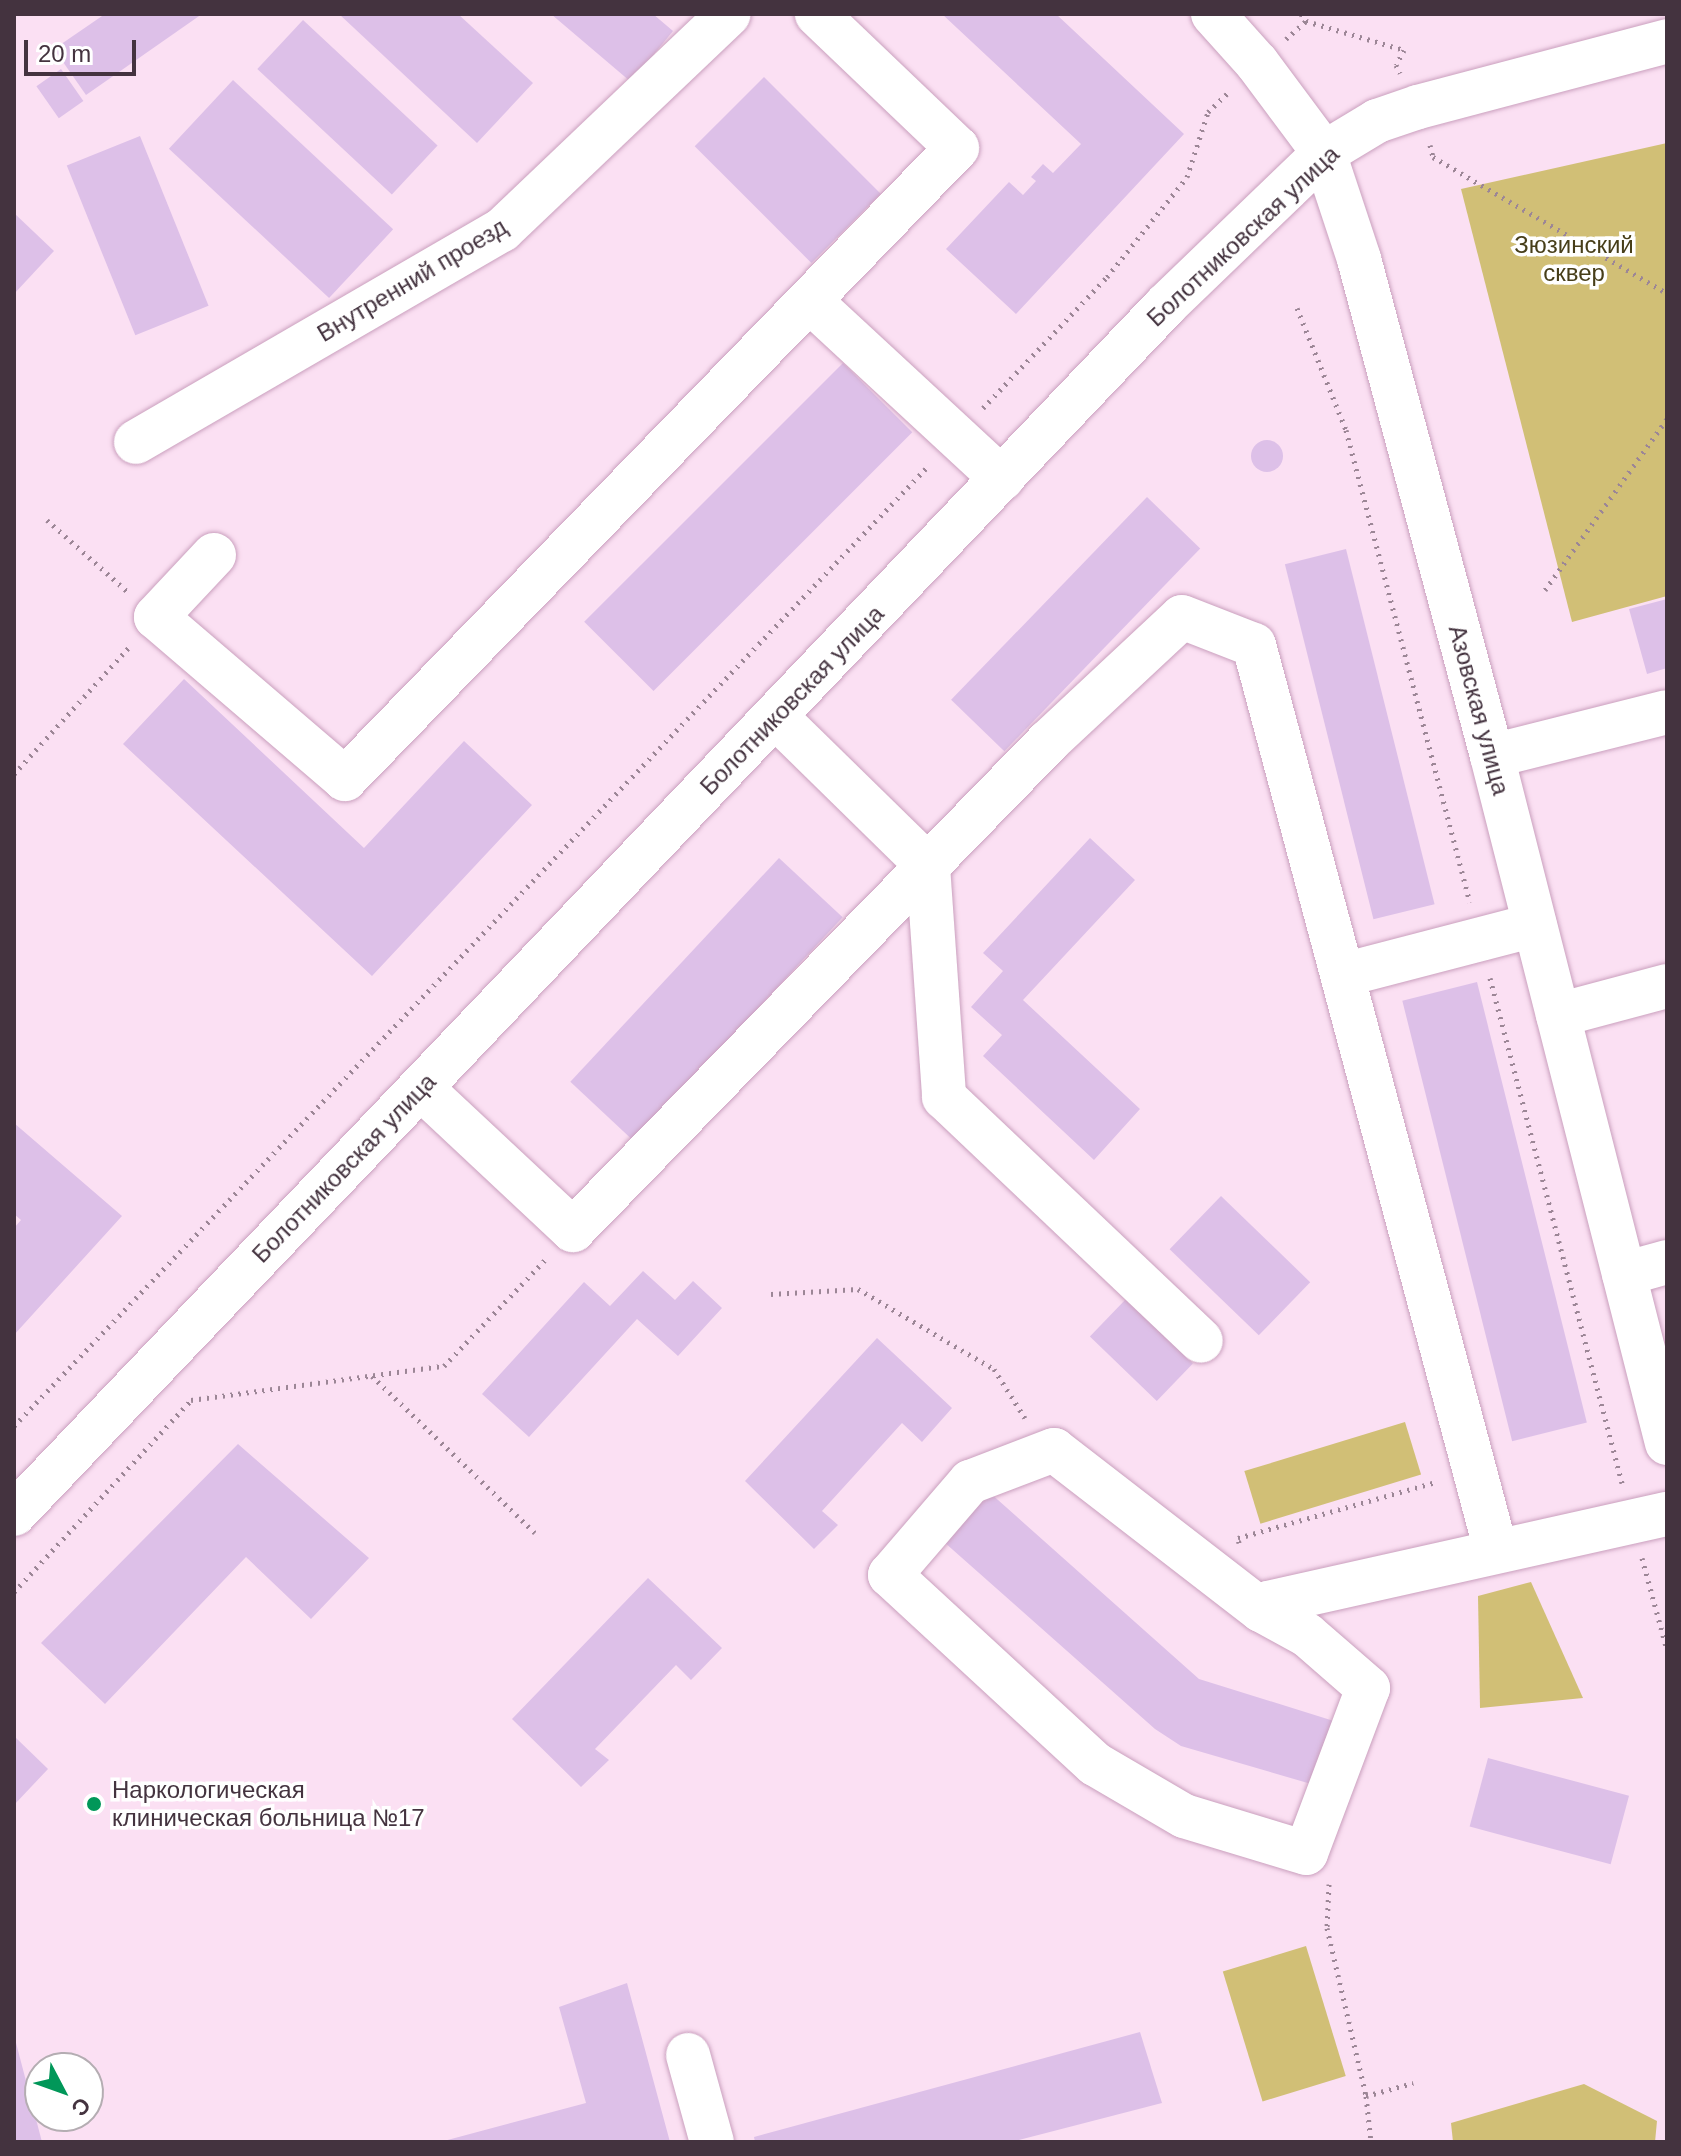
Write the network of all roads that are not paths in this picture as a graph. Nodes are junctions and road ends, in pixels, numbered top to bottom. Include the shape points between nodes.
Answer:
1 (729, 14) edge
2 (817, 14) edge
3 (1213, 14) edge
4 (1667, 41) edge
5 (1324, 153) junction
6 (811, 302) junction
7 (136, 442) dead end
8 (1002, 479) junction
9 (214, 555) dead end
10 (1667, 712) edge
11 (776, 717) junction
12 (1492, 756) junction
13 (928, 866) junction
14 (1535, 925) junction
15 (1343, 975) junction
16 (1667, 986) edge
17 (1558, 1015) junction
18 (421, 1088) junction
19 (1667, 1262) edge
20 (1624, 1274) junction
21 (1201, 1341) dead end
22 (1667, 1443) edge
23 (14, 1514) edge
24 (1667, 1514) edge
25 (1496, 1551) junction
26 (1252, 1603) junction
27 (688, 2055) dead end
28 (712, 2142) edge

1 - 7 street, Внутренний проезд via 502,230
2 - 6 street via 957,148
3 - 5 street, Азовская улица
4 - 5 street, Болотниковская улица via 1418,107 1377,121
5 - 8 street, Болотниковская улица via 1165,306
5 - 12 street, Азовская улица via 1359,259
6 - 8 street
6 - 9 street via 345,779 156,617
8 - 11 street, Болотниковская улица
10 - 12 street
11 - 13 street
11 - 18 street, Болотниковская улица
12 - 14 street, Азовская улица
13 - 15 street via 1048,742 1182,617 1254,645
13 - 18 street via 573,1230
13 - 21 street via 944,1097
14 - 15 street
14 - 17 street, Азовская улица
15 - 25 street
16 - 17 street
17 - 20 street, Азовская улица
18 - 23 street, Болотниковская улица
19 - 20 street
20 - 22 street, Азовская улица
24 - 25 street
25 - 26 street
26 - 26 street via 1307,1635 1368,1688 1306,1853 1184,1816 1095,1764 890,1575 970,1482 1054,1450
27 - 28 street

